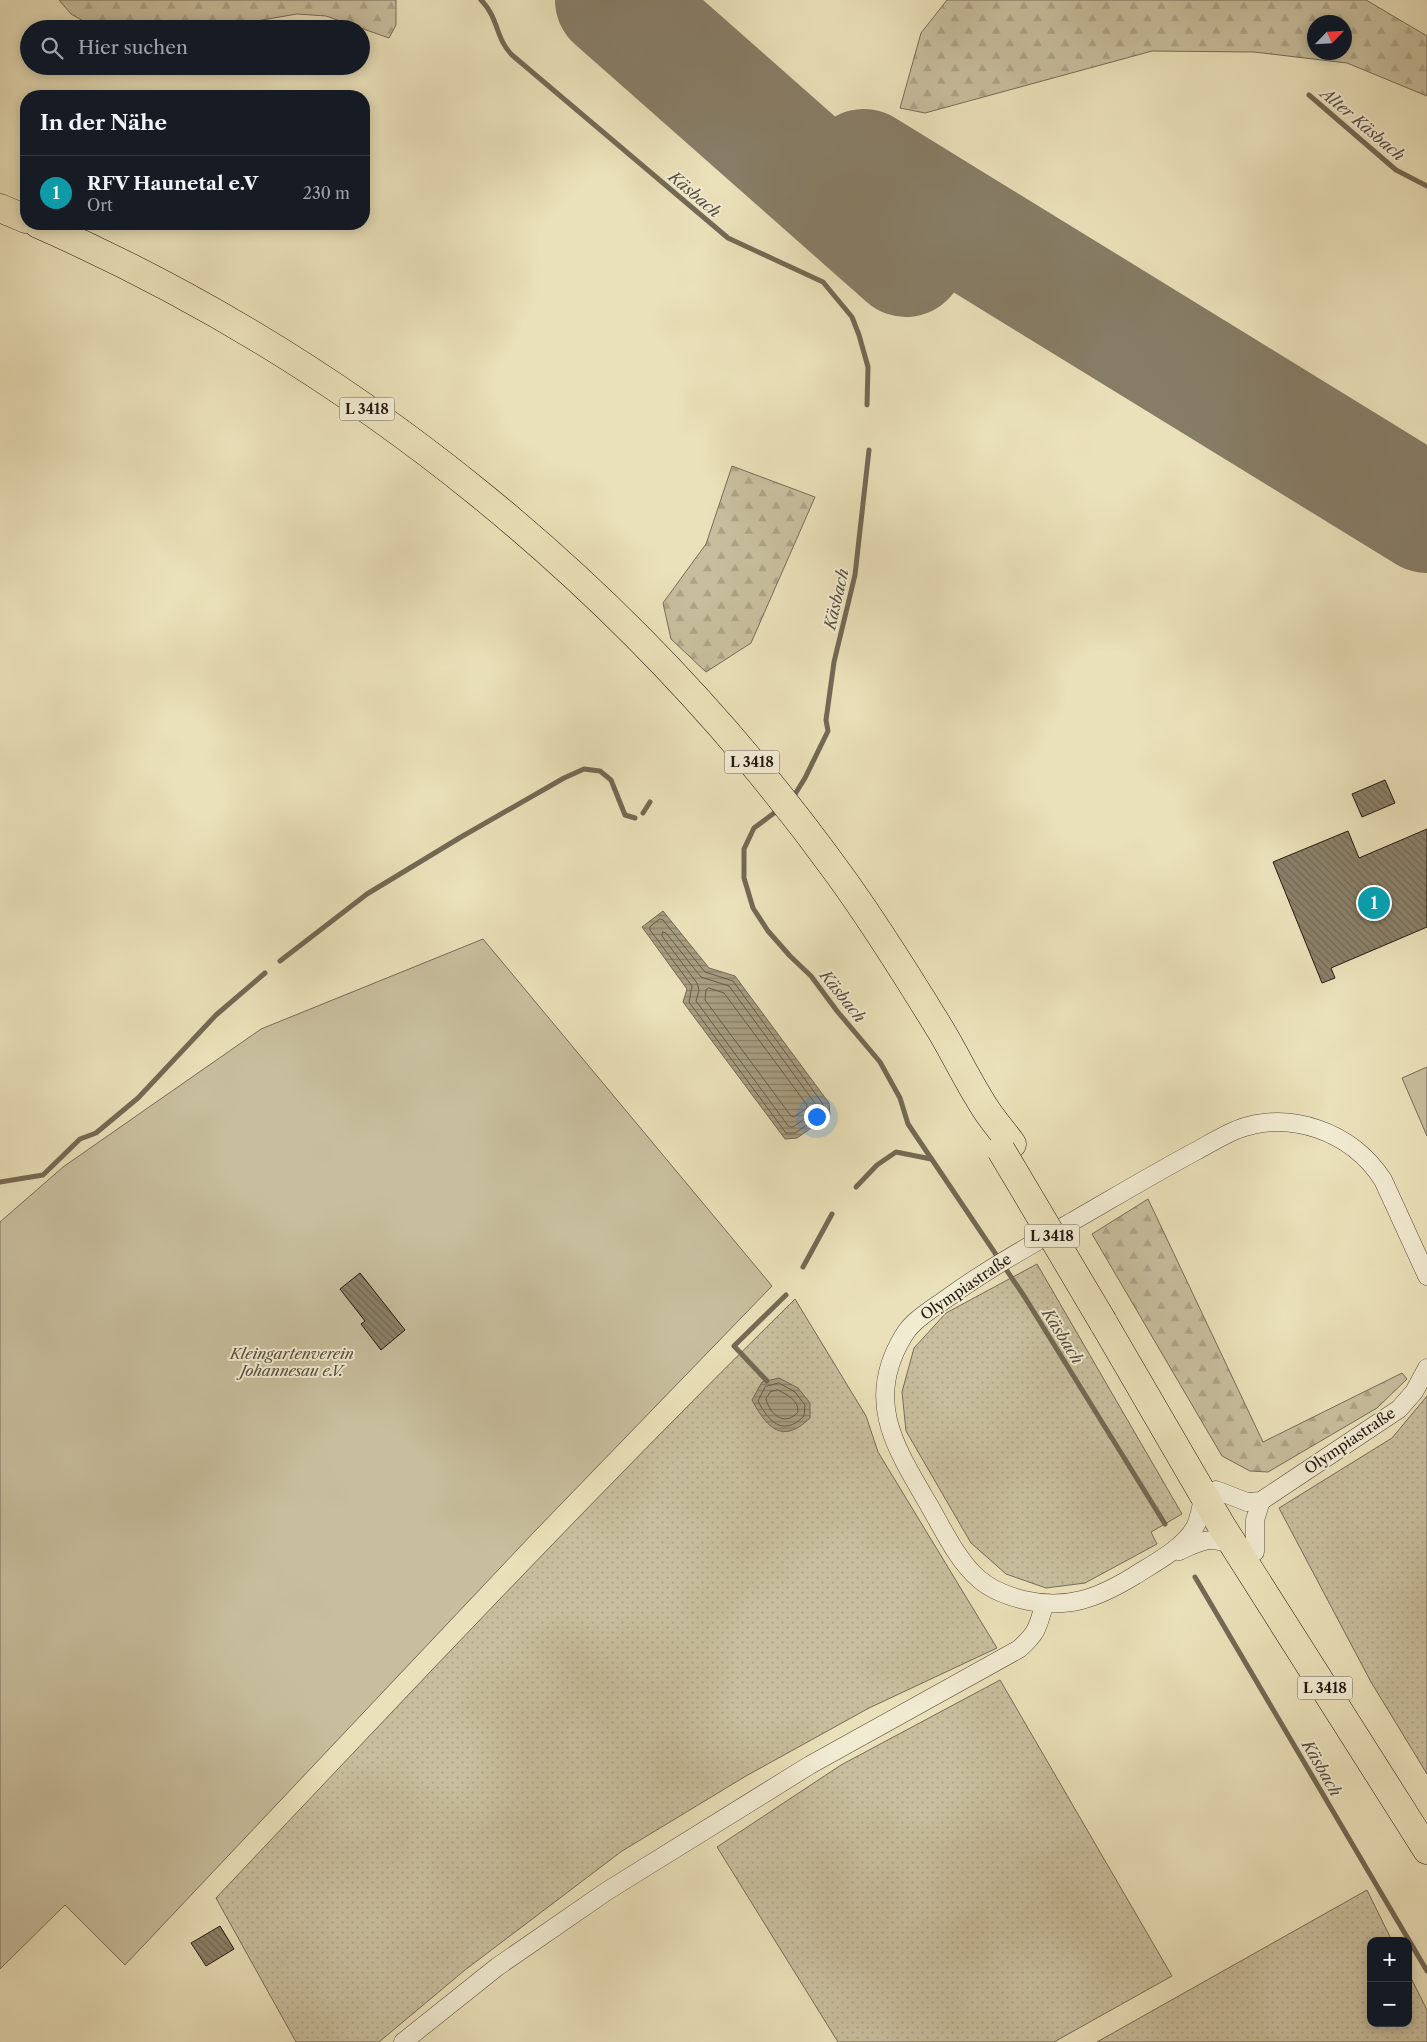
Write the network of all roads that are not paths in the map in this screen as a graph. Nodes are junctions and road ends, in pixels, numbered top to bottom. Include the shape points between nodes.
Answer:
1 (0, 208) edge
2 (20, 216) edge
3 (51, 230) edge
4 (1427, 1276) edge
5 (1427, 1368) edge
6 (1210, 1492) junction
7 (1261, 1501) junction
8 (1244, 1549) junction
9 (1164, 1557) junction
10 (1044, 1605) junction
11 (1427, 1824) edge
12 (1427, 1850) edge
13 (403, 2042) edge

1 - 2 main road
3 - 6 main road, L 3418, bridge via 206,307 293,359 380,418 476,490 540,544 696,696 771,785 840,875 908,979
4 - 10 street, Olympiastraße via 1374,1166 1344,1141 1306,1125 1274,1122 1237,1130 1186,1156 989,1270 920,1318 904,1332 889,1366 885,1386 884,1408 895,1445 969,1569 980,1580 1008,1596
5 - 7 street, Olympiastraße via 1414,1392 1399,1409
6 - 7 street via 1247,1502
6 - 8 main road, L 3418
6 - 9 street, Olympiastraße via 1196,1527
7 - 8 street
8 - 9 street, Olympiastraße via 1220,1540 1209,1540
8 - 11 main road, L 3418
8 - 12 main road, L 3418
9 - 10 street, Olympiastraße via 1112,1590 1069,1604
10 - 13 street via 1038,1627 1019,1649 810,1765 606,1891 497,1967

